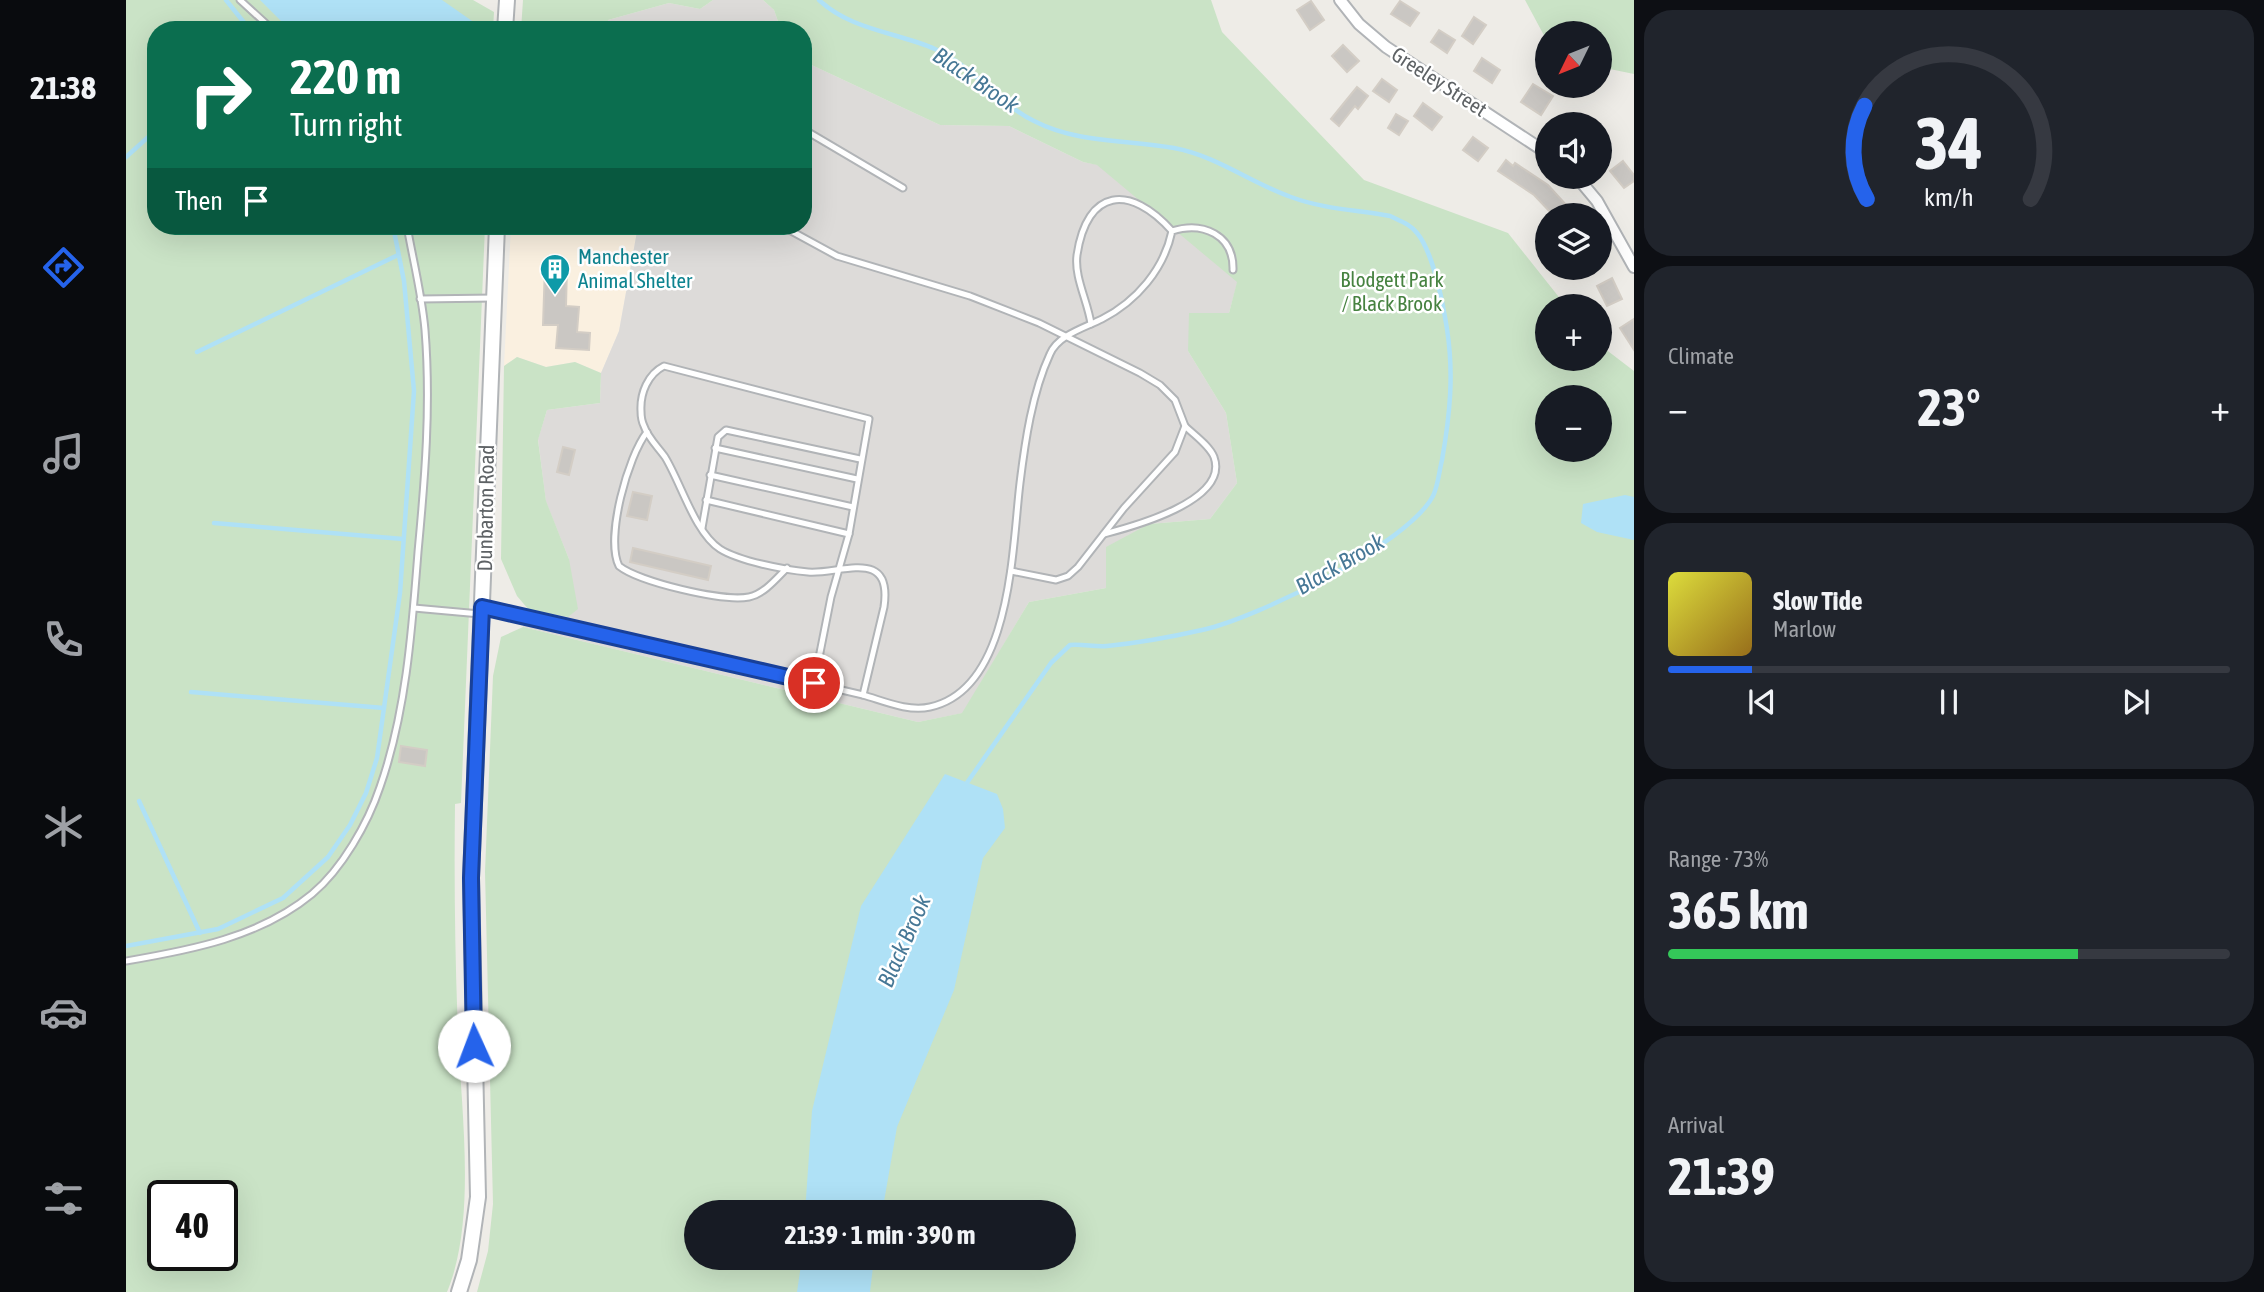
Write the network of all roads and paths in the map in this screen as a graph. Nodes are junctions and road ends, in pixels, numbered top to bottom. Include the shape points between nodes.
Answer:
1 (240, 0) edge
2 (507, 0) edge
3 (1340, 0) edge
4 (263, 21) edge
5 (506, 21) edge
6 (812, 134) edge
7 (1535, 145) edge
8 (903, 188) dead end
9 (1587, 189) edge
10 (1172, 231) junction
11 (409, 235) edge
12 (497, 235) edge
13 (798, 235) edge
14 (1634, 267) edge
15 (1233, 271) dead end
16 (494, 298) junction
17 (420, 299) junction
18 (1091, 324) junction
19 (1066, 336) junction
20 (1185, 426) junction
21 (647, 432) junction
22 (715, 449) junction
23 (860, 459) junction
24 (710, 475) junction
25 (857, 479) junction
26 (706, 500) junction
27 (853, 507) junction
28 (702, 528) junction
29 (849, 534) junction
30 (1104, 534) junction
31 (787, 568) junction
32 (841, 568) junction
33 (1011, 571) junction
34 (414, 608) junction
35 (482, 610) junction
36 (814, 683) junction
37 (863, 695) junction
38 (126, 961) edge
39 (459, 1292) edge

1 - 4 lane
2 - 5 street
3 - 7 street, Greeley Street via 1386,47
6 - 8 lane
9 - 14 street
10 - 15 lane via 1185,227 1219,236 1229,244
10 - 18 lane via 1167,254 1150,279 1126,303
10 - 18 lane via 1136,202 1117,198 1092,214 1077,256
11 - 17 lane
12 - 16 street, Dunbarton Road
13 - 19 lane via 837,256 1002,307
16 - 17 lane
16 - 35 street, Dunbarton Road
17 - 34 lane via 429,429
18 - 19 lane
19 - 20 lane via 1160,385 1175,400
19 - 33 lane via 1051,351 1036,399 1020,481
20 - 30 lane via 1175,452
20 - 30 lane via 1215,460 1215,470 1203,490 1174,512
21 - 23 lane via 640,410 646,383 664,366 869,419
21 - 28 lane
21 - 31 lane via 628,471 613,545 619,566 638,576 736,598 760,593
22 - 23 lane via 726,430
22 - 24 lane
22 - 25 lane
23 - 25 lane
24 - 26 lane
24 - 27 lane
25 - 27 lane
26 - 28 lane
26 - 29 lane
27 - 29 lane
28 - 31 lane via 720,549
29 - 32 lane
30 - 33 lane via 1069,576 1056,580
31 - 32 lane via 816,572
32 - 36 lane
32 - 37 lane via 858,565 871,569 882,579 886,592
33 - 37 lane via 999,630 968,685 952,698 923,708
34 - 35 lane
34 - 38 lane via 401,703 380,788 349,849 315,892 278,919 197,949
35 - 36 lane
35 - 39 street, Dunbarton Road via 471,926 478,1197 470,1260
36 - 37 lane

